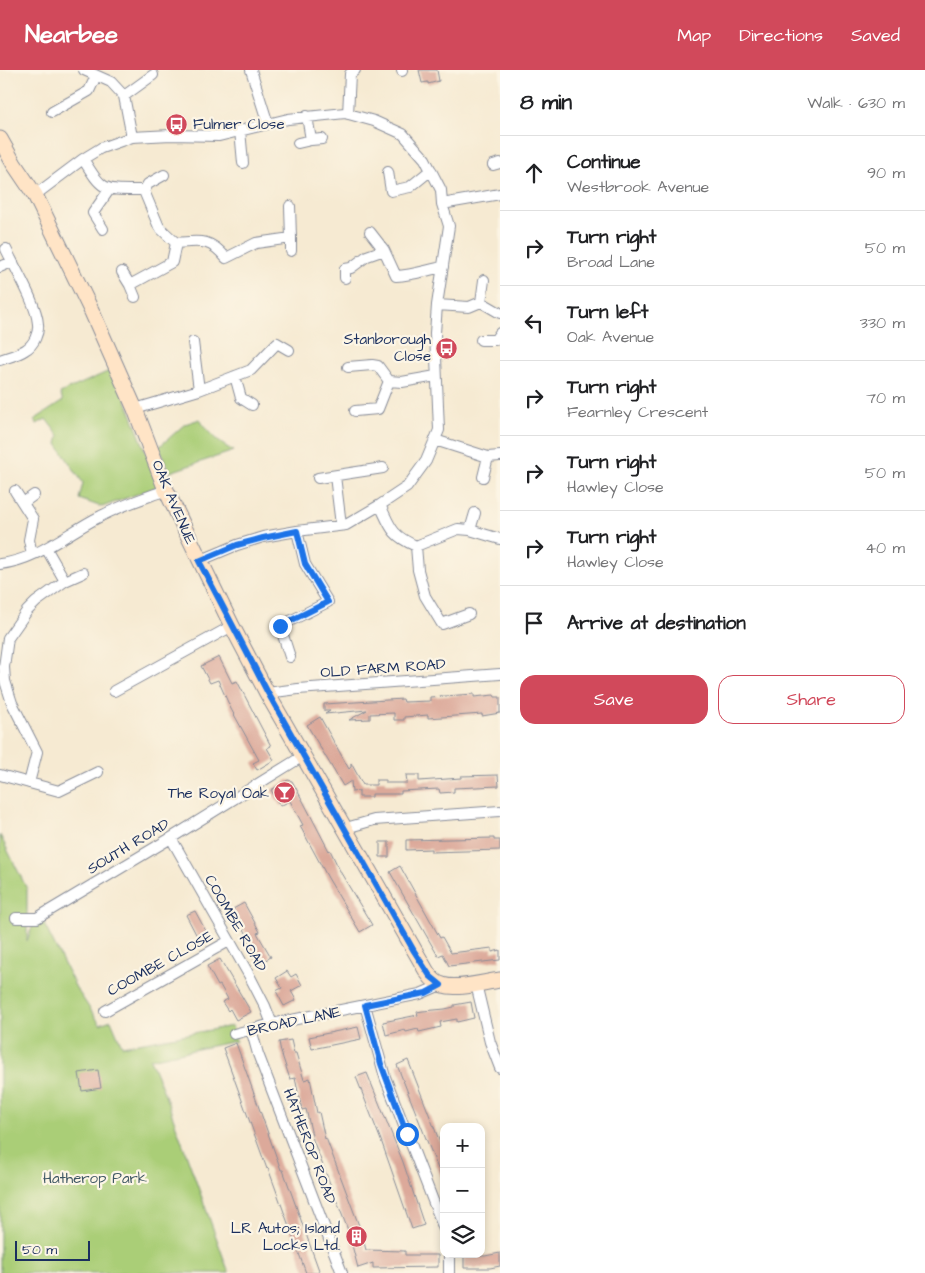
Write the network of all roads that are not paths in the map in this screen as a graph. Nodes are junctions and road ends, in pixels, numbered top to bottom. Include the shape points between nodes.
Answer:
1 (84, 70) edge
2 (251, 70) edge
3 (355, 70) edge
4 (153, 75) dead end
5 (96, 76) junction
6 (124, 96) junction
7 (52, 112) dead end
8 (348, 114) junction
9 (307, 116) junction
10 (268, 124) junction
11 (240, 130) junction
12 (132, 137) junction
13 (0, 139) edge
14 (322, 139) dead end
15 (311, 140) junction
16 (298, 143) dead end
17 (82, 159) junction
18 (243, 163) dead end
19 (431, 170) junction
20 (388, 172) dead end
21 (164, 176) dead end
22 (109, 190) junction
23 (144, 191) junction
24 (500, 194) edge
25 (35, 195) junction
26 (442, 204) junction
27 (290, 206) dead end
28 (103, 229) dead end
29 (370, 232) dead end
30 (290, 238) junction
31 (176, 243) junction
32 (6, 249) dead end
33 (384, 250) junction
34 (291, 251) dead end
35 (12, 262) junction
36 (0, 268) edge
37 (444, 268) junction
38 (122, 272) dead end
39 (345, 278) dead end
40 (484, 280) dead end
41 (130, 285) junction
42 (135, 297) dead end
43 (481, 302) junction
44 (437, 305) junction
45 (500, 313) edge
46 (500, 334) edge
47 (481, 340) dead end
48 (193, 342) dead end
49 (289, 350) dead end
50 (0, 360) edge
51 (348, 367) dead end
52 (235, 376) junction
53 (436, 376) junction
54 (389, 381) junction
55 (199, 390) junction
56 (252, 405) dead end
57 (135, 409) junction
58 (354, 411) dead end
59 (435, 440) junction
60 (500, 456) edge
61 (488, 457) junction
62 (383, 468) dead end
63 (335, 476) junction
64 (483, 477) dead end
65 (318, 478) dead end
66 (166, 490) junction
67 (15, 491) dead end
68 (34, 495) dead end
69 (23, 503) junction
70 (380, 505) junction
71 (475, 513) dead end
72 (341, 525) junction
73 (470, 530) junction
74 (297, 531) junction
75 (500, 539) edge
76 (416, 546) junction
77 (46, 548) junction
78 (32, 554) junction
79 (199, 561) junction
80 (0, 564) edge
81 (83, 573) dead end
82 (65, 581) junction
83 (470, 614) dead end
84 (232, 626) junction
85 (290, 657) dead end
86 (500, 674) edge
87 (114, 691) dead end
88 (268, 693) junction
89 (303, 756) junction
90 (98, 772) dead end
91 (0, 775) edge
92 (29, 783) junction
93 (500, 811) edge
94 (346, 828) junction
95 (171, 838) junction
96 (16, 918) dead end
97 (229, 941) junction
98 (500, 980) edge
99 (476, 984) junction
100 (441, 985) junction
101 (365, 1005) junction
102 (105, 1011) dead end
103 (272, 1024) junction
104 (251, 1029) junction
105 (234, 1034) dead end
106 (500, 1068) edge
107 (440, 1219) edge
108 (448, 1258) edge
109 (342, 1273) edge
110 (449, 1273) edge

1 - 5 street
2 - 10 street
3 - 8 street via 350,74
4 - 6 street
5 - 6 street via 111,82
5 - 7 street via 89,91
6 - 12 street
8 - 9 street
8 - 19 street via 374,120 403,134
9 - 10 street
9 - 15 street
10 - 11 street
11 - 12 street via 219,136
11 - 18 street
12 - 17 street
13 - 25 street, OAK AVENUE
14 - 15 street
15 - 16 street
17 - 22 street via 93,176
17 - 25 street
19 - 20 street via 410,187 390,191
19 - 26 street
21 - 23 street via 148,184
22 - 23 street
22 - 28 street via 93,213
23 - 31 street via 159,227
24 - 26 street
25 - 57 street, OAK AVENUE
26 - 37 street via 449,226
27 - 30 street
29 - 33 street
30 - 31 street via 256,244 226,258 211,244 195,241
30 - 34 street
31 - 41 street via 172,262
32 - 35 street
33 - 37 street via 396,276 412,276
33 - 39 street via 345,270
35 - 36 street
35 - 50 street via 37,315 39,328 31,346
37 - 44 street
38 - 41 street
40 - 43 street
41 - 42 street
43 - 44 street via 469,307
43 - 45 street
44 - 53 street
46 - 47 street via 495,340
48 - 55 street
49 - 52 street via 277,339 251,370
51 - 54 street via 378,366
52 - 55 street
52 - 56 street via 241,398
53 - 54 street
53 - 59 street via 439,430
54 - 58 street via 378,408
55 - 57 street
57 - 66 street, OAK AVENUE
59 - 61 street
59 - 70 street via 426,461 407,487
60 - 61 street
61 - 64 street
62 - 63 street
63 - 65 street
63 - 72 street
66 - 77 street via 102,515
66 - 79 street, OAK AVENUE
67 - 69 street
68 - 69 street
69 - 78 street via 33,519 29,540
70 - 72 street
70 - 76 street via 392,530
71 - 73 street
72 - 74 street
73 - 75 street
73 - 76 street via 458,529
74 - 79 street via 237,545
74 - 85 street via 305,564 328,602 280,626
76 - 83 street via 425,596 442,624
77 - 78 street
77 - 82 street
78 - 80 street
79 - 84 street, OAK AVENUE
81 - 82 street
82 - 92 street via 27,611 8,638 4,667 6,681 12,703 37,752
84 - 87 street
84 - 88 street, OAK AVENUE
86 - 88 street, OLD FARM ROAD
88 - 89 street, OAK AVENUE
89 - 94 street, OAK AVENUE
89 - 95 street, SOUTH ROAD
90 - 92 street via 58,791
91 - 92 street
93 - 94 street via 374,820
94 - 100 street, OAK AVENUE via 427,972
95 - 96 street, SOUTH ROAD via 37,918
95 - 97 street, COOMBE ROAD
97 - 102 street, COOMBE CLOSE
97 - 103 street, COOMBE ROAD
98 - 99 street, BROAD LANE
99 - 100 street, BROAD LANE
99 - 106 street
100 - 101 street, BROAD LANE via 426,993
101 - 103 street, BROAD LANE
101 - 107 street via 385,1077
103 - 104 street, BROAD LANE
104 - 105 street, BROAD LANE
104 - 109 street, HATHEROP ROAD
108 - 110 street

